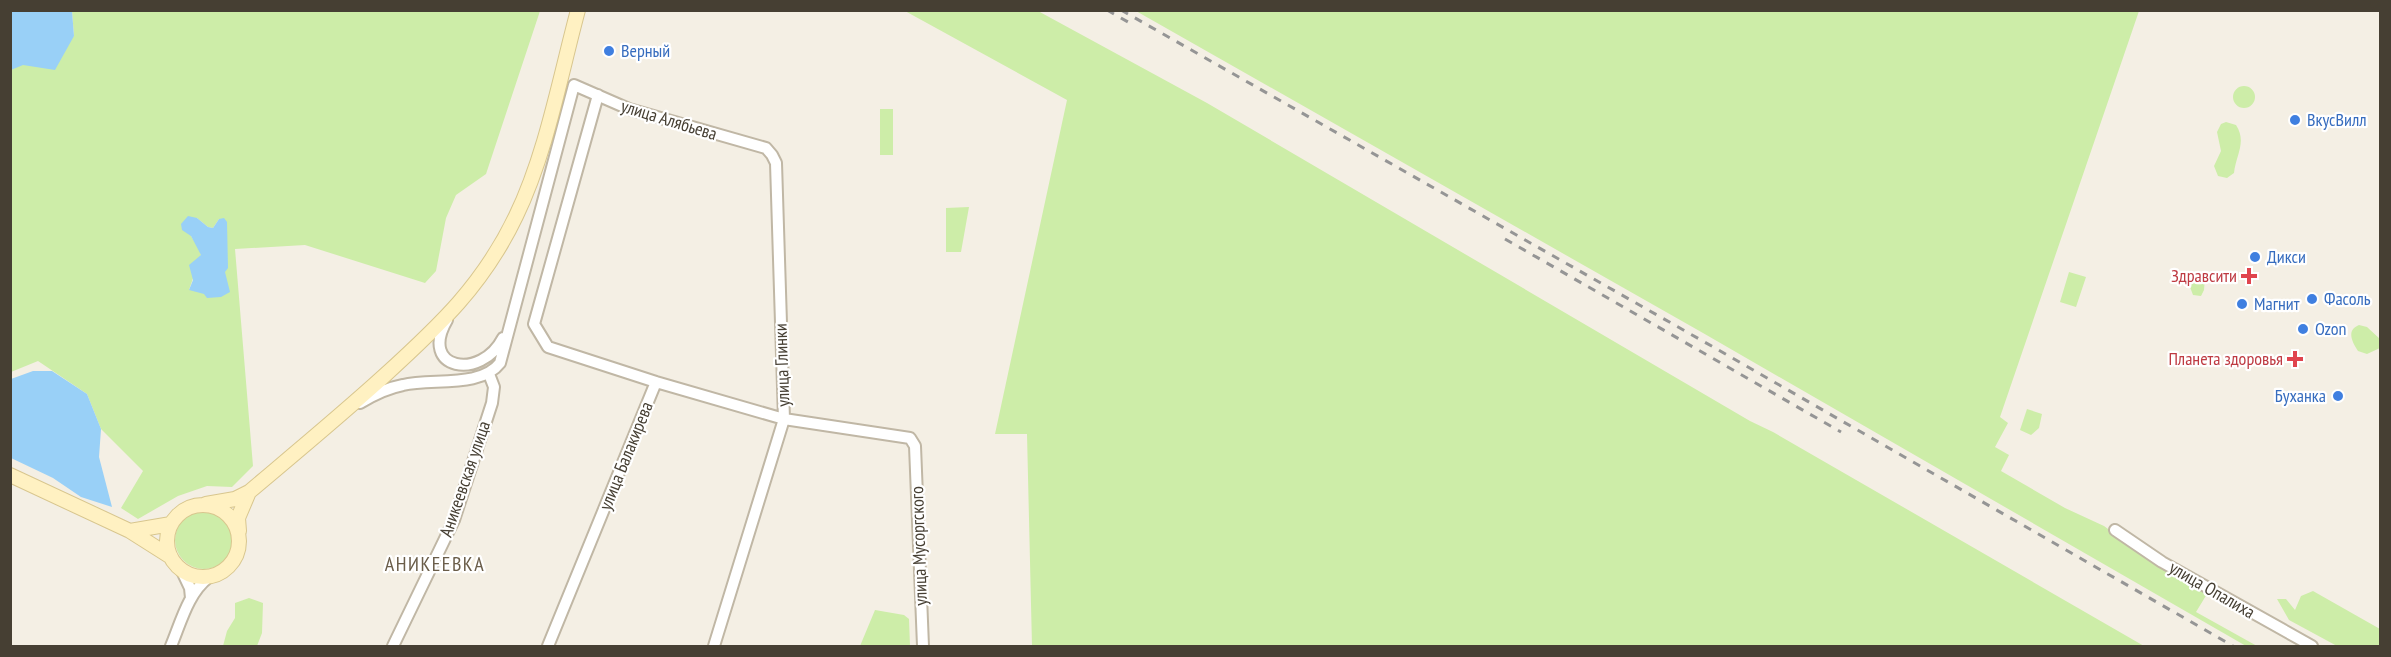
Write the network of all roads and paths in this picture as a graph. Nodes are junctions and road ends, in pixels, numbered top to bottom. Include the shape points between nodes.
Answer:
1 (578, 10) edge
2 (598, 95) junction
3 (766, 148) joint
4 (451, 312) junction
5 (512, 322) junction
6 (489, 374) junction
7 (656, 382) junction
8 (337, 418) junction
9 (784, 419) junction
10 (10, 475) edge
11 (249, 492) junction
12 (206, 504) junction
13 (171, 524) junction
14 (2115, 530) dead end
15 (130, 531) junction
16 (239, 533) junction
17 (171, 557) junction
18 (181, 569) junction
19 (209, 577) junction
20 (191, 597) junction
21 (171, 646) edge
22 (393, 646) edge
23 (548, 646) edge
24 (714, 646) edge
25 (923, 646) edge
26 (2312, 646) edge

1 - 4 street via 536,167 517,214 497,253
2 - 3 street, улица Алябьева via 629,109
2 - 5 street, улица Алябьева via 574,86
2 - 7 street, улица Балакирева via 534,324 548,347
3 - 9 street, улица Глинки via 776,163
4 - 5 street via 442,328 440,350 446,360 461,365 477,364 488,358 499,348
4 - 8 street
5 - 6 street via 500,363
6 - 8 street via 387,389
6 - 22 street, Аникеевская улица via 494,387 492,403 454,520
7 - 9 street
7 - 23 street, улица Балакирева
8 - 11 street
9 - 24 street, улица Глинки
9 - 25 street, улица Мусоргского via 910,438 915,446
10 - 15 street
11 - 12 street
11 - 16 street via 238,518
12 - 13 street via 186,508
12 - 16 street via 228,513
13 - 15 street
13 - 17 street via 167,534
14 - 26 street, улица Опалиха via 2162,562
15 - 17 street
16 - 19 street via 237,556 230,566
17 - 18 street
18 - 19 street
18 - 20 street
19 - 20 street
20 - 21 street

